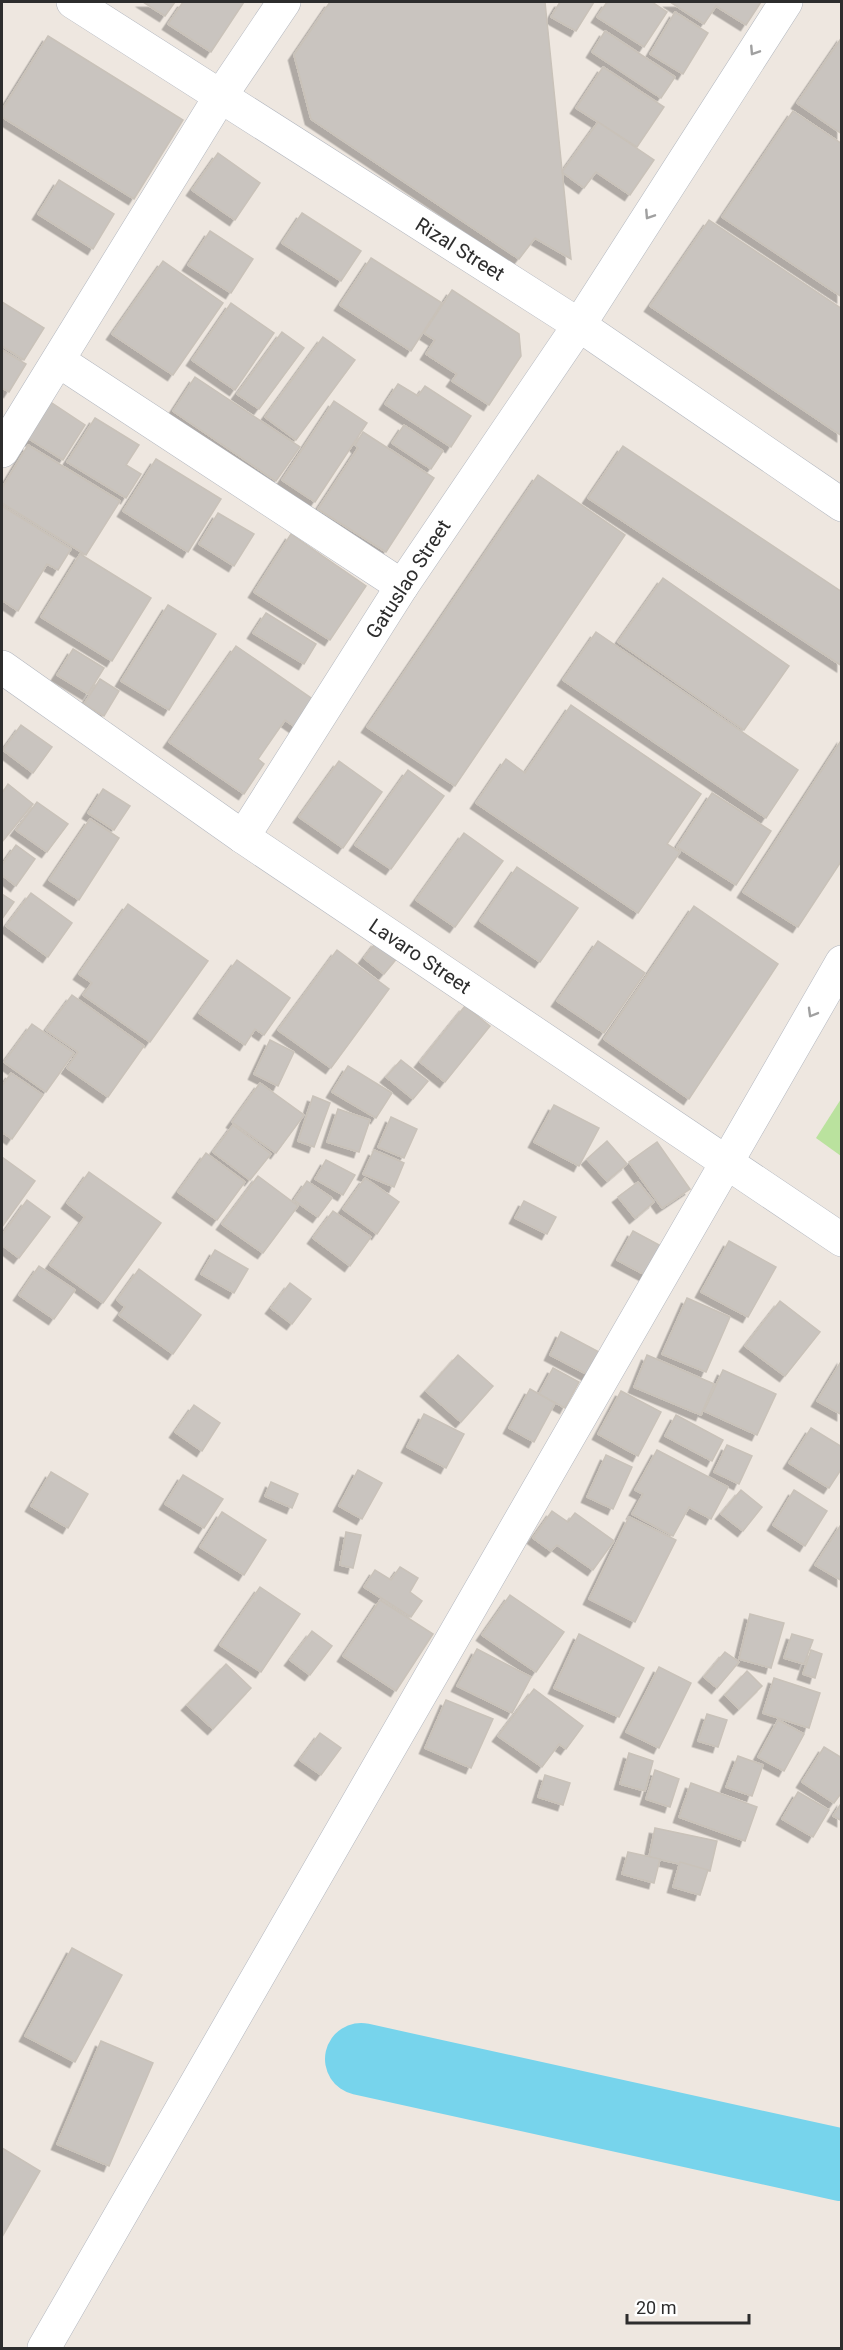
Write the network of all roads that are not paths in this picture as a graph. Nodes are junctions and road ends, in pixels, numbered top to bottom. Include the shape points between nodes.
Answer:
1 (73, 2) edge
2 (284, 2) edge
3 (786, 2) edge
4 (220, 97) junction
5 (579, 325) junction
6 (59, 361) junction
7 (2, 451) edge
8 (842, 505) edge
9 (402, 586) junction
10 (2, 667) edge
11 (243, 837) junction
12 (842, 962) edge
13 (726, 1161) junction
14 (842, 1240) edge
15 (44, 2349) edge

1 - 4 street, Rizal Street
2 - 4 street
3 -> 5 street, Gatuslao Street
4 - 5 street, Rizal Street
4 - 6 street
5 - 8 street, Rizal Street
5 - 9 street, Gatuslao Street
6 - 7 street
6 - 9 street
9 - 11 street, Gatuslao Street
10 - 11 street, Lavaro Street
11 - 13 street, Lavaro Street
12 -> 13 street
13 - 14 street, Lavaro Street
13 - 15 street

